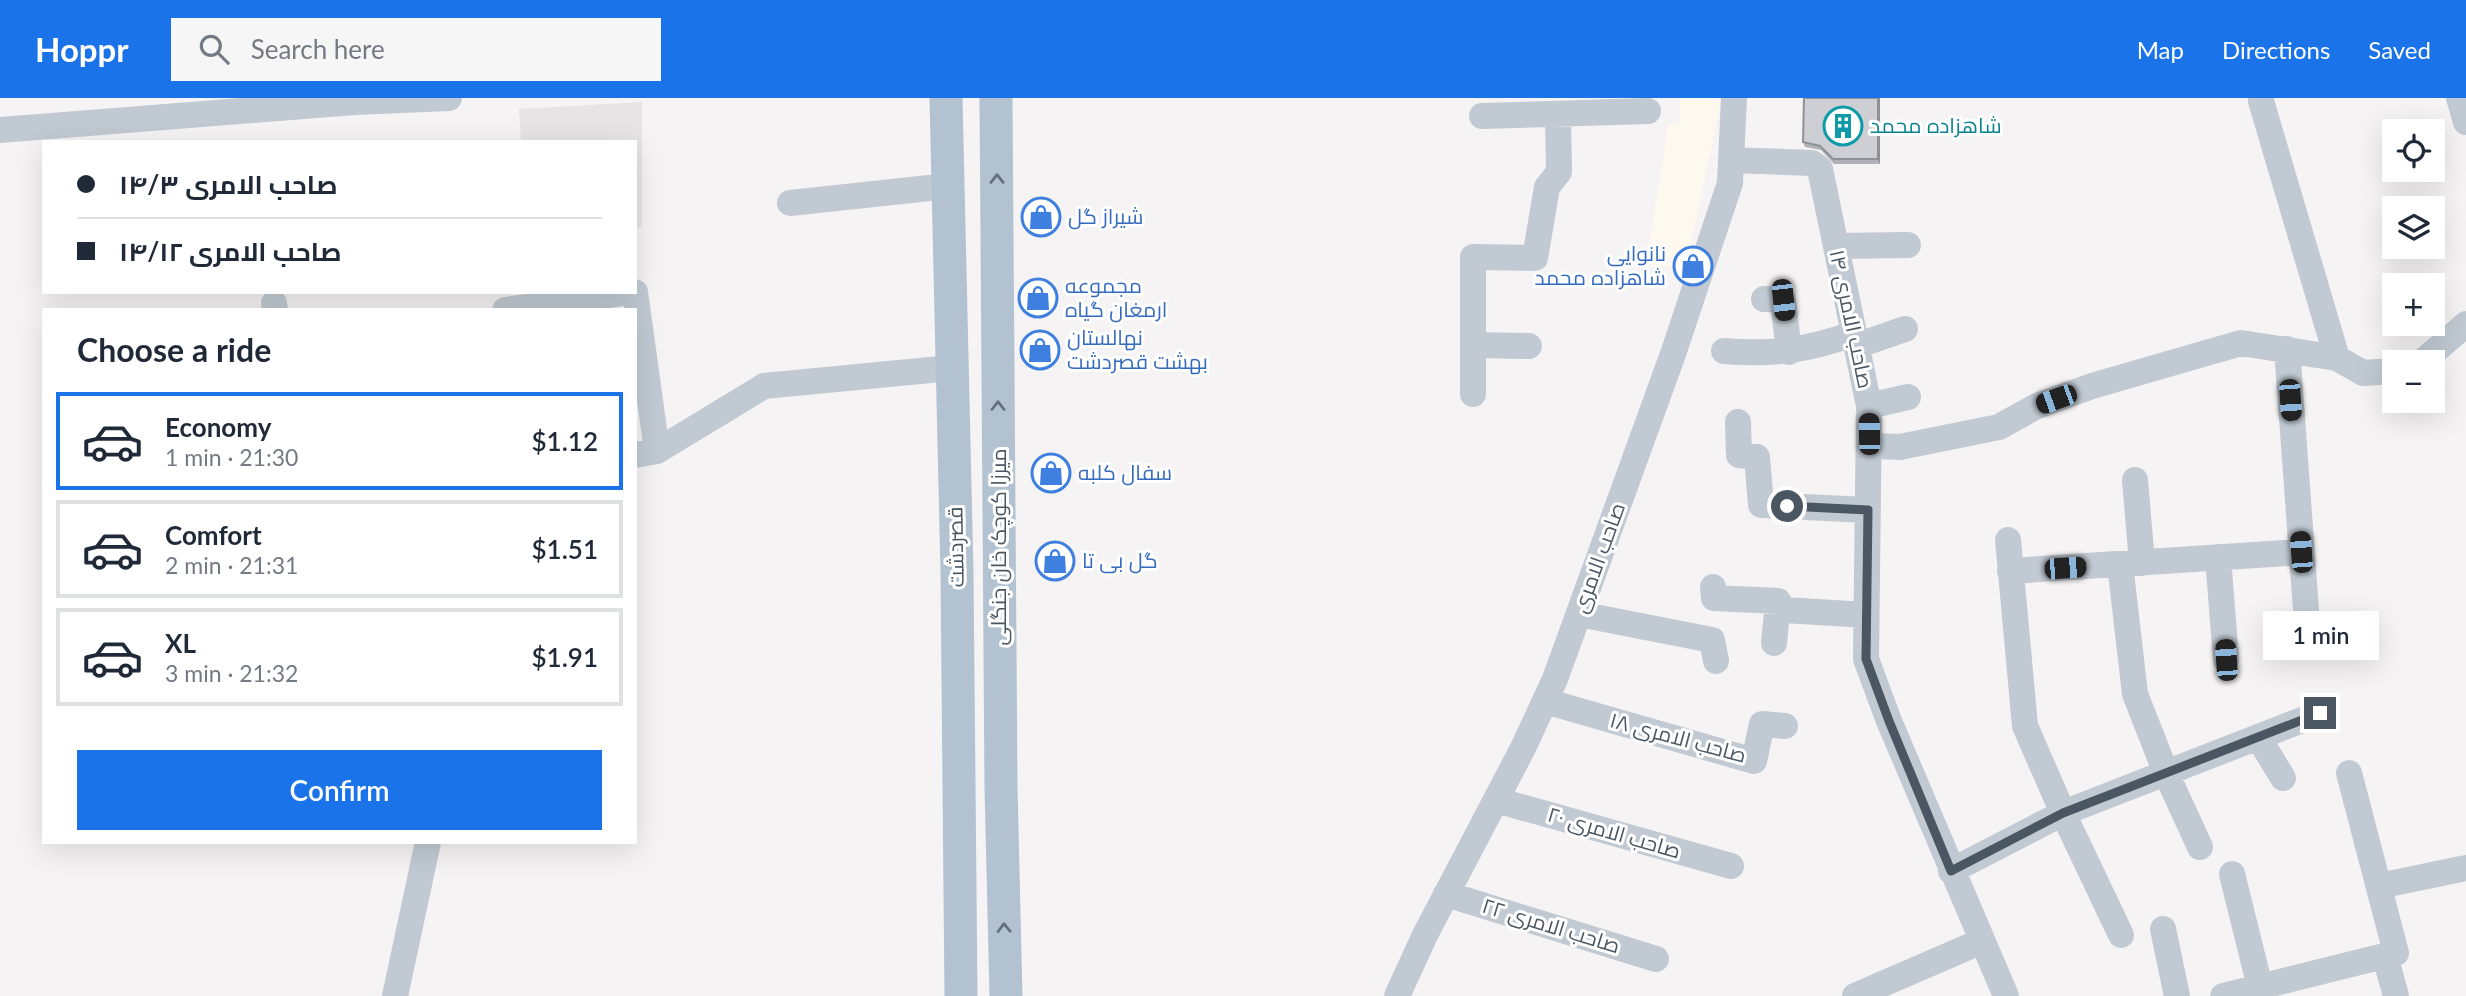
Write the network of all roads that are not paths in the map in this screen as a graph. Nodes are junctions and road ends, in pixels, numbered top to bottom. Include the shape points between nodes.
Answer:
1 (449, 98) edge
2 (947, 98) edge
3 (968, 98) edge
4 (996, 98) edge
5 (1734, 98) edge
6 (2459, 98) edge
7 (355, 100) edge
8 (2261, 101) dead end
9 (1595, 105) edge
10 (1648, 111) dead end
11 (1558, 114) junction
12 (1482, 116) dead end
13 (2466, 122) edge
14 (0, 130) edge
15 (1731, 160) junction
16 (958, 186) junction
17 (790, 203) dead end
18 (1908, 245) dead end
19 (1836, 246) junction
20 (618, 294) edge
21 (1764, 299) dead end
22 (519, 308) edge
23 (2466, 324) edge
24 (1905, 329) dead end
25 (1854, 340) junction
26 (1474, 345) junction
27 (1529, 346) dead end
28 (2287, 349) junction
29 (637, 350) edge
30 (2436, 350) edge
31 (1724, 351) dead end
32 (1788, 352) junction
33 (2337, 358) junction
34 (951, 368) junction
35 (2382, 372) edge
36 (1473, 394) dead end
37 (1908, 397) dead end
38 (1869, 406) junction
39 (1738, 422) dead end
40 (1862, 437) junction
41 (646, 453) edge
42 (2134, 480) dead end
43 (1868, 510) junction
44 (2008, 540) dead end
45 (2301, 552) junction
46 (2218, 557) junction
47 (2131, 564) junction
48 (2010, 571) junction
49 (989, 572) junction
50 (1713, 587) dead end
51 (1778, 601) junction
52 (2306, 610) dead end
53 (1578, 614) junction
54 (1866, 615) junction
55 (1774, 643) dead end
56 (2226, 660) dead end
57 (1716, 661) dead end
58 (1545, 702) junction
59 (2320, 713) dead end
60 (1785, 726) dead end
61 (2258, 737) junction
62 (2349, 772) dead end
63 (2166, 773) junction
64 (2283, 778) dead end
65 (1496, 800) junction
66 (2063, 813) junction
67 (428, 844) edge
68 (2200, 847) dead end
69 (1731, 866) dead end
70 (2466, 868) edge
71 (1951, 871) junction
72 (2232, 874) dead end
73 (2379, 886) junction
74 (1447, 894) junction
75 (2163, 929) dead end
76 (2122, 935) dead end
77 (1982, 941) junction
78 (2391, 954) junction
79 (1656, 959) dead end
80 (2245, 992) edge
81 (395, 996) edge
82 (961, 996) edge
83 (980, 996) edge
84 (1006, 996) edge
85 (1397, 996) edge
86 (1855, 996) edge
87 (2006, 996) edge
88 (2176, 996) edge
89 (2396, 996) edge

1 - 7 street
2 - 16 main road, قصردشت
3 - 16 main road, قصردشت
49 -> 4 main road, میرزا کوچک خان جنگلی
5 - 15 street, صاحب الامری
6 - 13 street
7 - 14 street
8 - 33 street
9 - 10 street
9 - 11 street
11 - 12 street
11 - 26 street via 1559,172 1547,187 1535,258 1474,257
15 - 19 street, ۱۴ صاحب الامری via 1812,163 1820,169
15 - 53 street, صاحب الامری via 1730,183 1673,354
16 - 17 street
16 - 34 main road, قصردشت
16 - 49 main road, قصردشت
18 - 19 street
19 - 25 street, ۱۴ صاحب الامری
20 - 22 street
21 - 32 street via 1783,300
23 - 30 street
24 - 25 street
25 - 32 street
25 - 38 street, ۱۴ صاحب الامری
26 - 27 street
26 - 36 street
28 - 33 street
28 - 40 street via 2241,344 2092,386 2037,406 1999,428 1900,447 1876,446
28 - 45 street
29 - 41 street
31 - 32 street
33 - 35 street via 2363,373
34 - 41 street via 764,386
34 - 82 main road, قصردشت
37 - 38 street
38 - 40 street, ۱۴ صاحب الامری
39 - 43 street via 1739,455 1757,457 1760,505
40 - 43 street, ۱۴ صاحب الامری
42 - 47 street
43 - 54 street, ۱۴ صاحب الامری
44 - 48 street
45 - 46 street
45 - 52 street
46 - 47 street
46 - 56 street
47 - 48 street
47 - 63 street via 2135,694
48 - 66 street via 2025,726
49 - 83 main road, قصردشت
84 -> 49 main road, میرزا کوچک خان جنگلی
50 - 51 street via 1714,598
51 - 54 street via 1784,610
51 - 55 street
53 - 57 street via 1712,640
53 - 58 street, صاحب الامری
54 - 71 street, ۱۴ صاحب الامری via 1866,659
58 - 60 street, ۱۸ صاحب الامری via 1754,761 1762,724
58 - 65 street, صاحب الامری
59 - 61 street
61 - 63 street
61 - 64 street
62 - 73 street
63 - 66 street
63 - 68 street
65 - 69 street, ۲۰ صاحب الامری
65 - 74 street, صاحب الامری
66 - 71 street
66 - 76 street
67 - 81 street
70 - 73 street
71 - 77 street, ۱۴ صاحب الامری
72 - 80 street
73 - 78 street
74 - 79 street, ۲۲ صاحب الامری
74 - 85 street, صاحب الامری
75 - 88 street
77 - 86 street
77 - 87 street, ۱۴ صاحب الامری
78 - 80 street
78 - 89 street

